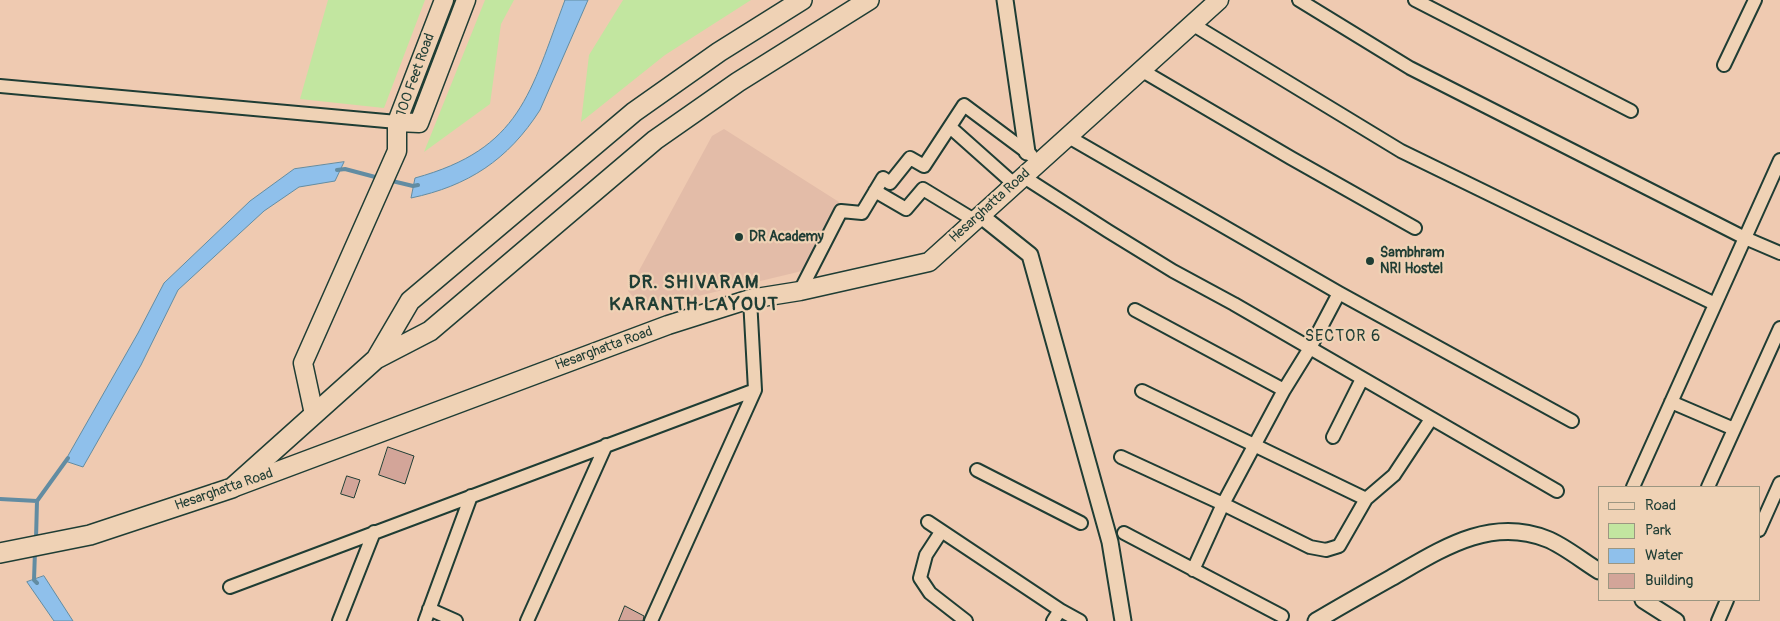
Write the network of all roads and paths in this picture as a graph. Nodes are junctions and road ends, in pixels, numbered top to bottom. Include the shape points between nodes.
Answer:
1 (444, 0) edge
2 (466, 0) edge
3 (802, 0) edge
4 (869, 0) edge
5 (1005, 0) edge
6 (1219, 0) edge
7 (1299, 0) edge
8 (1415, 0) edge
9 (1755, 0) edge
10 (1192, 24) junction
11 (1724, 65) dead end
12 (1140, 70) junction
13 (0, 86) edge
14 (1631, 110) dead end
15 (398, 122) junction
16 (950, 126) junction
17 (1067, 136) junction
18 (1033, 156) junction
19 (1780, 160) edge
20 (1020, 179) junction
21 (875, 190) junction
22 (977, 218) junction
23 (1415, 228) dead end
24 (1745, 238) junction
25 (1780, 253) edge
26 (800, 291) junction
27 (1339, 293) junction
28 (750, 299) junction
29 (1715, 304) junction
30 (1135, 310) dead end
31 (1780, 328) edge
32 (1310, 348) junction
33 (376, 359) junction
34 (1362, 379) junction
35 (755, 390) junction
36 (1284, 390) junction
37 (1142, 391) dead end
38 (1671, 402) junction
39 (314, 414) junction
40 (1431, 419) junction
41 (1572, 421) dead end
42 (1734, 429) junction
43 (1334, 437) dead end
44 (1254, 444) junction
45 (606, 445) junction
46 (1120, 457) dead end
47 (977, 470) dead end
48 (1780, 483) edge
49 (1633, 486) edge
50 (1708, 486) edge
51 (232, 488) junction
52 (1557, 491) dead end
53 (472, 496) junction
54 (1366, 499) junction
55 (1223, 504) junction
56 (928, 522) dead end
57 (1081, 523) dead end
58 (1760, 528) edge
59 (374, 532) junction
60 (941, 532) junction
61 (1124, 532) dead end
62 (0, 553) edge
63 (1598, 568) edge
64 (1193, 570) junction
65 (230, 587) dead end
66 (1727, 601) edge
67 (1651, 602) edge
68 (1060, 610) junction
69 (427, 615) edge
70 (1282, 616) dead end
71 (339, 621) edge
72 (456, 621) edge
73 (527, 621) edge
74 (651, 621) edge
75 (966, 621) edge
76 (1053, 621) edge
77 (1080, 621) edge
78 (1123, 621) edge
79 (1316, 621) edge
80 (1676, 621) edge
81 (1718, 621) edge

1 - 15 main road, 100 Feet Road
2 - 15 main road, 100 Feet Road via 419,123
3 - 33 main road via 719,52 634,112 410,301
4 - 33 main road via 738,82 655,140 430,331
5 - 18 street
6 - 10 main road, Hesarghatta Road
7 - 24 street via 1410,68
8 - 14 street
9 - 11 street
10 - 12 main road, Hesarghatta Road
10 - 29 street via 1400,151
12 - 17 main road, Hesarghatta Road
12 - 23 street
13 - 15 street
15 - 39 main road via 397,151 303,363
16 - 18 street via 964,105
16 - 20 street
16 - 21 street via 924,166 910,158 890,183 883,178
17 - 18 main road, Hesarghatta Road
17 - 27 street
18 - 20 main road, Hesarghatta Road
19 - 24 street
20 - 22 main road, Hesarghatta Road
20 - 32 street via 1027,179 1173,271
21 - 22 street via 906,209 923,189
21 - 26 street via 862,213 841,211
22 - 26 main road, Hesarghatta Road via 929,262
22 - 78 street via 1030,255 1110,542
24 - 25 street
24 - 29 street
26 - 28 main road, Hesarghatta Road
27 - 32 street
27 - 41 street
28 - 35 street
28 - 51 main road, Hesarghatta Road via 668,325
29 - 38 street
30 - 36 street
31 - 42 street
32 - 34 street
32 - 36 street
33 - 39 main road
34 - 40 street
34 - 43 street
35 - 45 street
35 - 74 street
36 - 44 street
37 - 44 street
38 - 42 street
38 - 49 street
39 - 51 main road
40 - 52 street
40 - 54 street via 1394,475
42 - 50 street
44 - 54 street
44 - 55 street
45 - 53 street
45 - 73 street
46 - 55 street
47 - 57 street
48 - 58 street
51 - 62 main road, Hesarghatta Road via 90,536
53 - 59 street
53 - 69 street
54 - 55 street via 1339,546 1326,550 1310,547
55 - 64 street
56 - 60 street
59 - 65 street
59 - 71 street
60 - 68 street
60 - 75 street via 926,555 920,578 930,593
61 - 64 street
63 - 79 street via 1549,539 1517,533 1472,536 1445,547
64 - 70 street
66 - 81 street
67 - 80 street
68 - 76 street
68 - 77 street
69 - 72 street

